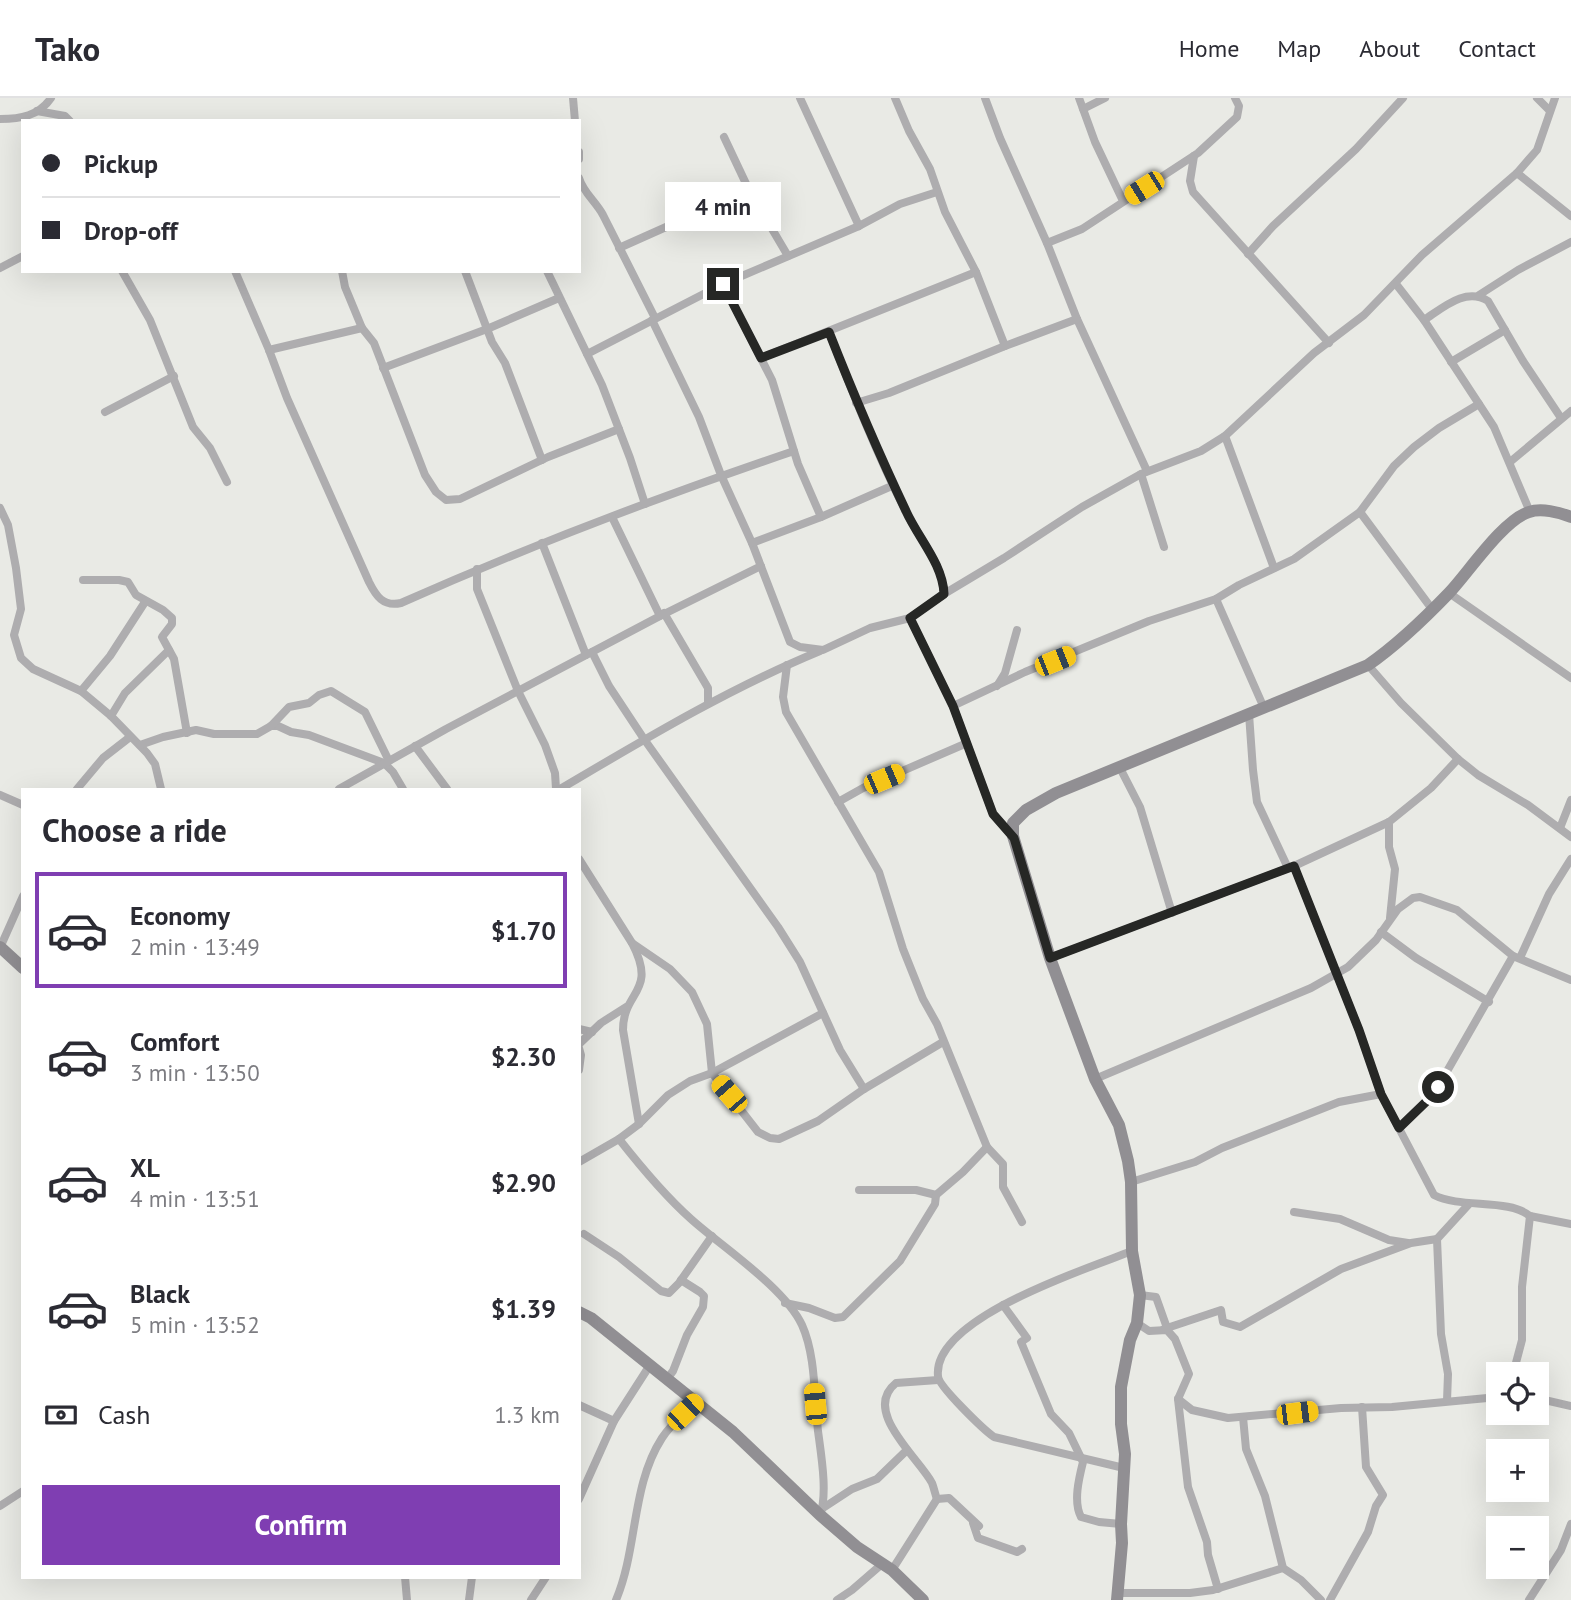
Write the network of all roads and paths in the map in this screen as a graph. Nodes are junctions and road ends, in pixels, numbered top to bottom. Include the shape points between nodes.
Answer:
1 (51, 98) edge
2 (573, 98) edge
3 (800, 98) edge
4 (895, 98) edge
5 (985, 98) edge
6 (1079, 98) edge
7 (1104, 98) edge
8 (1403, 98) edge
9 (1537, 98) edge
10 (1555, 98) edge
11 (1240, 101) edge
12 (1083, 109) junction
13 (1549, 110) junction
14 (37, 111) junction
15 (0, 119) edge
16 (69, 119) edge
17 (575, 119) edge
18 (724, 136) dead end
19 (1194, 156) junction
20 (1517, 173) junction
21 (581, 182) edge
22 (749, 190) junction
23 (937, 192) junction
24 (1123, 201) junction
25 (1571, 216) edge
26 (859, 226) junction
27 (1571, 242) edge
28 (1047, 243) junction
29 (619, 248) junction
30 (1248, 254) junction
31 (788, 256) junction
32 (21, 257) edge
33 (0, 268) edge
34 (976, 272) junction
35 (123, 273) edge
36 (236, 273) edge
37 (342, 273) edge
38 (466, 273) edge
39 (548, 273) edge
40 (723, 284) junction
41 (1396, 284) junction
42 (1479, 295) junction
43 (559, 298) junction
44 (653, 319) junction
45 (1077, 319) junction
46 (1424, 320) junction
47 (362, 328) junction
48 (487, 329) junction
49 (1504, 330) junction
50 (829, 332) junction
51 (1329, 343) junction
52 (1005, 345) junction
53 (269, 350) junction
54 (587, 354) junction
55 (761, 358) junction
56 (1451, 362) junction
57 (383, 368) junction
58 (174, 376) junction
59 (856, 403) junction
60 (1479, 404) junction
61 (1571, 411) edge
62 (105, 412) dead end
63 (1562, 418) junction
64 (619, 429) junction
65 (1225, 436) junction
66 (793, 451) junction
67 (542, 460) junction
68 (1510, 462) junction
69 (1144, 473) junction
70 (721, 475) junction
71 (227, 482) dead end
72 (894, 485) junction
73 (645, 504) junction
74 (0, 508) edge
75 (1360, 512) junction
76 (1530, 512) junction
77 (612, 517) junction
78 (821, 517) junction
79 (1571, 517) edge
80 (542, 542) junction
81 (752, 542) junction
82 (1164, 547) dead end
83 (761, 566) junction
84 (1274, 568) junction
85 (477, 569) junction
86 (83, 580) dead end
87 (1449, 593) junction
88 (944, 594) junction
89 (1216, 599) junction
90 (145, 602) junction
91 (1432, 609) junction
92 (662, 614) junction
93 (910, 618) junction
94 (1017, 630) dead end
95 (169, 650) junction
96 (823, 650) junction
97 (589, 653) junction
98 (787, 665) junction
99 (1368, 666) junction
100 (1571, 678) edge
101 (998, 686) junction
102 (81, 691) junction
103 (518, 691) junction
104 (708, 703) junction
105 (953, 706) junction
106 (1264, 708) junction
107 (1249, 714) junction
108 (111, 716) junction
109 (271, 726) junction
110 (187, 733) junction
111 (130, 737) junction
112 (644, 739) junction
113 (967, 743) junction
114 (140, 745) junction
115 (415, 746) junction
116 (1458, 759) junction
117 (386, 762) junction
118 (1120, 768) junction
119 (78, 788) edge
120 (161, 788) edge
121 (341, 788) edge
122 (402, 788) edge
123 (446, 788) edge
124 (558, 788) edge
125 (560, 788) edge
126 (0, 795) edge
127 (1571, 800) edge
128 (838, 802) junction
129 (21, 804) edge
130 (1389, 822) junction
131 (1560, 828) junction
132 (1571, 837) edge
133 (1014, 838) junction
134 (1571, 859) edge
135 (581, 862) edge
136 (1291, 867) junction
137 (21, 901) edge
138 (1172, 913) junction
139 (1390, 918) junction
140 (1381, 932) junction
141 (632, 943) junction
142 (0, 948) edge
143 (1516, 957) junction
144 (1050, 958) junction
145 (21, 966) edge
146 (1337, 974) junction
147 (1571, 980) edge
148 (1489, 1002) junction
149 (628, 1006) junction
150 (823, 1013) junction
151 (581, 1029) edge
152 (592, 1032) junction
153 (943, 1042) junction
154 (581, 1044) edge
155 (712, 1073) junction
156 (1096, 1079) junction
157 (864, 1089) junction
158 (1381, 1094) junction
159 (639, 1124) junction
160 (1399, 1128) junction
161 (619, 1139) junction
162 (987, 1147) junction
163 (581, 1161) edge
164 (1131, 1182) junction
165 (859, 1190) dead end
166 (936, 1195) junction
167 (1469, 1204) junction
168 (1294, 1212) dead end
169 (1530, 1216) junction
170 (1022, 1222) dead end
171 (1571, 1224) edge
172 (584, 1234) dead end
173 (712, 1236) junction
174 (1437, 1239) junction
175 (1411, 1244) junction
176 (1132, 1251) junction
177 (681, 1280) junction
178 (1140, 1295) junction
179 (785, 1303) junction
180 (1003, 1305) junction
181 (581, 1313) edge
182 (1137, 1323) junction
183 (1164, 1329) junction
184 (1516, 1362) edge
185 (650, 1365) junction
186 (667, 1378) junction
187 (938, 1380) junction
188 (1486, 1398) edge
189 (1178, 1399) junction
190 (1447, 1401) junction
191 (1549, 1401) edge
192 (696, 1402) junction
193 (581, 1406) edge
194 (1362, 1406) junction
195 (1571, 1406) edge
196 (1243, 1417) junction
197 (614, 1421) junction
198 (907, 1450) junction
199 (1080, 1457) junction
200 (1124, 1468) junction
201 (21, 1492) edge
202 (581, 1495) edge
203 (937, 1499) junction
204 (0, 1506) edge
205 (821, 1512) junction
206 (972, 1519) junction
207 (1121, 1524) junction
208 (1571, 1524) edge
209 (979, 1526) dead end
210 (1571, 1540) edge
211 (1022, 1549) dead end
212 (1561, 1550) junction
213 (887, 1567) junction
214 (1283, 1568) junction
215 (405, 1579) edge
216 (472, 1579) edge
217 (545, 1579) edge
218 (1217, 1589) junction
219 (1117, 1597) edge
220 (407, 1600) edge
221 (469, 1600) edge
222 (531, 1600) edge
223 (616, 1600) edge
224 (837, 1600) edge
225 (923, 1600) edge
226 (1321, 1600) edge
227 (1330, 1600) edge
228 (1530, 1600) edge

1 - 14 street
2 - 17 street
3 - 26 street
4 - 23 street
5 - 28 street
6 - 12 street
7 - 12 street
8 - 30 street
9 - 13 street
10 - 13 street
11 - 19 street via 1237,117
12 - 24 street
13 - 20 street via 1541,142
14 - 15 street
14 - 16 street
18 - 22 street
19 - 24 street
19 - 30 street via 1190,181 1194,192
20 - 25 street
20 - 41 street via 1422,255
21 - 29 street
22 - 29 street
22 - 31 street
23 - 26 street via 900,204
23 - 34 street
24 - 28 street via 1082,229
26 - 31 street
27 - 42 street
28 - 45 street
29 - 44 street
30 - 51 street
31 - 40 street
32 - 33 street
34 - 50 street
34 - 52 street
35 - 58 street
36 - 53 street
37 - 47 street
38 - 48 street
39 - 43 street
40 - 44 street
40 - 55 street
41 - 46 street
41 - 51 street
42 - 46 street via 1461,298
42 - 49 street via 1488,301
43 - 48 street
43 - 54 street
44 - 54 street
44 - 70 street
45 - 52 street
45 - 69 street
46 - 56 street
47 - 53 street
47 - 57 street via 374,343
48 - 57 street
48 - 67 street
49 - 56 street
49 - 63 street
50 - 55 street
50 - 59 street
51 - 65 street
52 - 59 street
53 - 85 street via 376,596 395,604
54 - 64 street
55 - 66 street
56 - 60 street
57 - 67 street via 425,475 446,500 460,499
58 - 62 street
58 - 71 street via 193,427
59 - 72 street
60 - 68 street
60 - 75 street via 1414,447
61 - 63 street
63 - 68 street
64 - 67 street
64 - 73 street
65 - 69 street
65 - 84 street
66 - 70 street
66 - 78 street
68 - 76 street
69 - 82 street
69 - 88 street
70 - 73 street
70 - 81 street
72 - 78 street
72 - 88 street via 941,575
73 - 77 street
74 - 102 street via 16,568 21,609 14,635 21,658 33,669
75 - 84 street via 1319,543
75 - 91 street
76 - 79 street
76 - 87 street via 1498,537
77 - 80 street
77 - 92 street
78 - 81 street
80 - 85 street
80 - 97 street
81 - 83 street
83 - 92 street
83 - 96 street via 790,642
84 - 89 street
85 - 103 street via 477,589
86 - 90 street via 124,580
87 - 91 street
87 - 100 street
88 - 93 street
89 - 101 street via 1149,621
89 - 106 street
90 - 95 street via 172,618 162,637
90 - 102 street
91 - 99 street
92 - 97 street
92 - 104 street via 708,688
93 - 96 street via 870,628
93 - 105 street
94 - 101 street
95 - 108 street via 125,693
95 - 110 street
96 - 98 street
97 - 103 street
97 - 112 street
98 - 104 street
98 - 128 street via 786,712
99 - 106 street
99 - 116 street
101 - 105 street
102 - 108 street
103 - 115 street
103 - 124 street via 545,745
104 - 112 street
105 - 113 street
106 - 107 street
107 - 118 street
107 - 136 street via 1257,802
108 - 111 street
109 - 110 street via 257,734
109 - 117 street
109 - 117 street via 289,707 334,691 365,712
110 - 114 street
111 - 114 street
111 - 119 street via 103,758
112 - 125 street
112 - 150 street via 778,927
113 - 128 street
113 - 133 street via 993,814
114 - 120 street via 155,764
115 - 117 street
115 - 123 street
116 - 130 street
116 - 131 street
117 - 121 street
117 - 122 street
118 - 133 street via 1026,810 1013,823
118 - 138 street via 1140,807
126 - 129 street
127 - 131 street
128 - 153 street via 879,872 912,972
130 - 136 street
130 - 139 street via 1395,869
131 - 132 street
133 - 144 street
134 - 143 street
135 - 141 street
136 - 138 street
136 - 146 street
137 - 142 street
138 - 144 street
139 - 140 street
139 - 143 street via 1420,897 1457,910
140 - 146 street
140 - 148 street
141 - 149 street via 642,983
141 - 155 street via 670,969 692,992 707,1024
142 - 145 street
143 - 147 street
143 - 148 street
144 - 156 street
146 - 156 street
146 - 158 street
148 - 160 street via 1431,1097
149 - 152 street
149 - 159 street via 623,1030
150 - 155 street
150 - 157 street
151 - 152 street
152 - 154 street
153 - 157 street
153 - 162 street
155 - 157 street via 758,1132 769,1139 818,1121
155 - 159 street via 668,1095
156 - 164 street via 1119,1125
158 - 160 street
158 - 164 street via 1339,1102 1195,1162
159 - 161 street
160 - 167 street via 1434,1195
161 - 163 street
161 - 173 street via 668,1196
162 - 166 street
162 - 170 street via 1003,1164 1003,1187
164 - 176 street
165 - 166 street
166 - 179 street via 900,1261 843,1317
167 - 169 street via 1514,1209
167 - 174 street
168 - 175 street via 1340,1219 1389,1240
169 - 171 street
169 - 184 street via 1522,1340
172 - 177 street via 662,1291 669,1293
173 - 177 street
173 - 179 street
174 - 175 street
174 - 190 street
175 - 183 street via 1341,1269 1240,1327 1223,1322 1221,1310
176 - 178 street
176 - 180 street
177 - 186 street via 704,1296 703,1307
178 - 182 street
178 - 183 street via 1156,1297
179 - 205 street via 802,1325 811,1366 822,1465
180 - 187 street via 973,1323 948,1347 937,1371
180 - 199 street via 1027,1338 1021,1342 1027,1361 1051,1414 1069,1433
181 - 185 street
182 - 183 street via 1149,1331
182 - 200 street via 1129,1340 1121,1387
183 - 189 street via 1175,1339 1189,1374
185 - 186 street
185 - 197 street
186 - 192 street
187 - 198 street via 900,1382 886,1394 886,1414
187 - 199 street via 979,1427 994,1437
188 - 190 street
189 - 196 street via 1204,1414
189 - 218 street via 1188,1487
190 - 194 street
191 - 195 street
192 - 205 street
192 - 223 street via 662,1437 651,1461 628,1569
193 - 197 street
194 - 196 street
194 - 227 street via 1366,1467 1383,1495
196 - 214 street via 1246,1449 1265,1496
197 - 202 street
198 - 203 street via 932,1483
198 - 205 street via 877,1479 852,1489
199 - 200 street
199 - 207 street via 1081,1517
200 - 207 street
201 - 204 street
203 - 206 street via 949,1498
203 - 213 street
205 - 213 street via 857,1547
206 - 209 street
206 - 211 street via 978,1538 1017,1552
207 - 219 street
208 - 212 street
210 - 212 street
212 - 228 street
213 - 224 street
213 - 225 street
214 - 218 street
214 - 226 street
215 - 220 street
216 - 221 street
217 - 222 street
218 - 219 street

